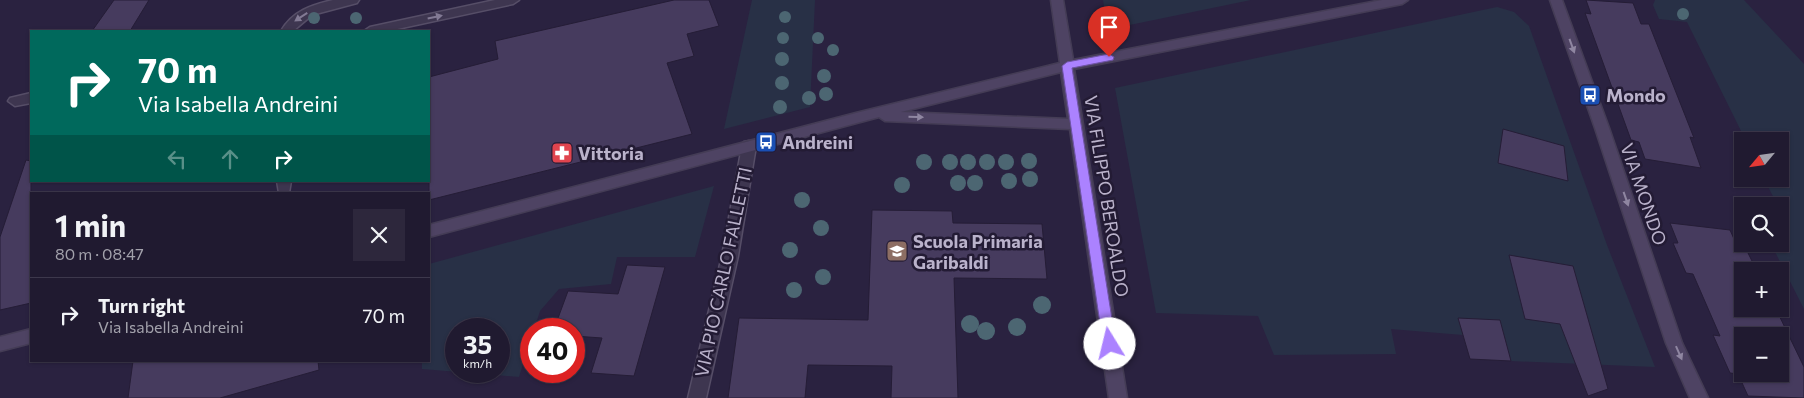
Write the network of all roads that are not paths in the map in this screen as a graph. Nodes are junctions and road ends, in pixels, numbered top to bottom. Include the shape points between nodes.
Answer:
1 (353, 0) edge
2 (513, 0) edge
3 (1057, 0) edge
4 (1402, 0) edge
5 (1556, 0) edge
6 (288, 30) edge
7 (375, 30) edge
8 (1067, 66) junction
9 (30, 98) edge
10 (15, 101) dead end
11 (867, 115) junction
12 (1076, 124) junction
13 (749, 146) junction
14 (430, 231) edge
15 (30, 336) edge
16 (0, 344) edge
17 (697, 398) edge
18 (1118, 398) edge
19 (1699, 398) edge

1 -> 6 street via 311,11 292,22
7 -> 2 street
3 - 8 street, VIA FILIPPO BEROALDO
4 - 8 street
5 -> 19 street, VIA MONDO via 1674,343
8 - 11 street
8 - 12 street, VIA FILIPPO BEROALDO
9 - 10 street
11 -> 12 street
11 - 13 street
12 - 18 street, VIA FILIPPO BEROALDO
13 - 14 street
13 - 17 street, VIA PIO CARLO FALLETTI via 730,256
15 - 16 street

